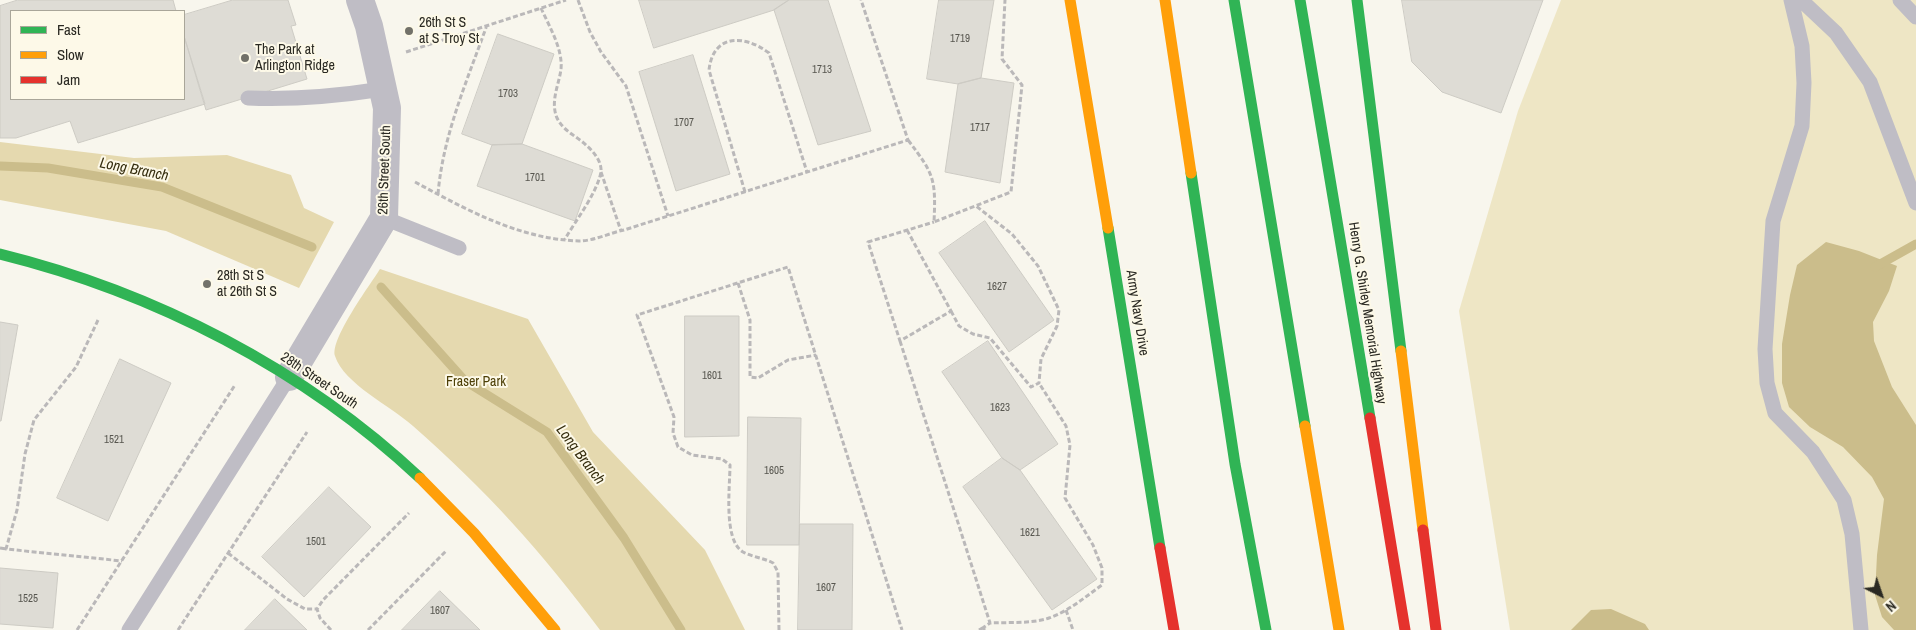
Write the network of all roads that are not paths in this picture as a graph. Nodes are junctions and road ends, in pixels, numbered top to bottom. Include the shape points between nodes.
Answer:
1 (360, 0) edge
2 (1070, 0) edge
3 (1165, 0) edge
4 (1234, 0) edge
5 (1300, 0) edge
6 (1357, 0) edge
7 (1791, 0) edge
8 (1801, 0) edge
9 (1900, 0) edge
10 (1916, 17) edge
11 (382, 89) junction
12 (248, 98) dead end
13 (1916, 204) edge
14 (384, 218) junction
15 (459, 248) dead end
16 (0, 254) edge
17 (289, 377) junction
18 (129, 630) edge
19 (555, 630) edge
20 (1174, 630) edge
21 (1266, 630) edge
22 (1339, 630) edge
23 (1406, 630) edge
24 (1436, 630) edge
25 (1861, 630) edge

1 - 11 street, 26th Street South
2 - 20 main road, Army Navy Drive
3 - 21 main road via 1235,464
4 - 22 main road
5 - 23 main road, Henry G. Shirley Memorial Highway
6 - 24 main road
7 - 25 lane via 1802,46 1802,126 1773,221 1765,349 1767,383 1775,414 1813,452 1844,500 1852,534
8 - 13 lane via 1836,33 1870,82
9 - 10 lane
11 - 12 lane via 299,98
11 - 14 street, 26th Street South via 387,108
14 - 15 lane
14 - 17 street, 26th Street South
16 - 17 main road, 28th Street South via 72,273 180,318
17 - 18 lane
17 - 19 main road, 28th Street South via 384,445 449,506 510,572

